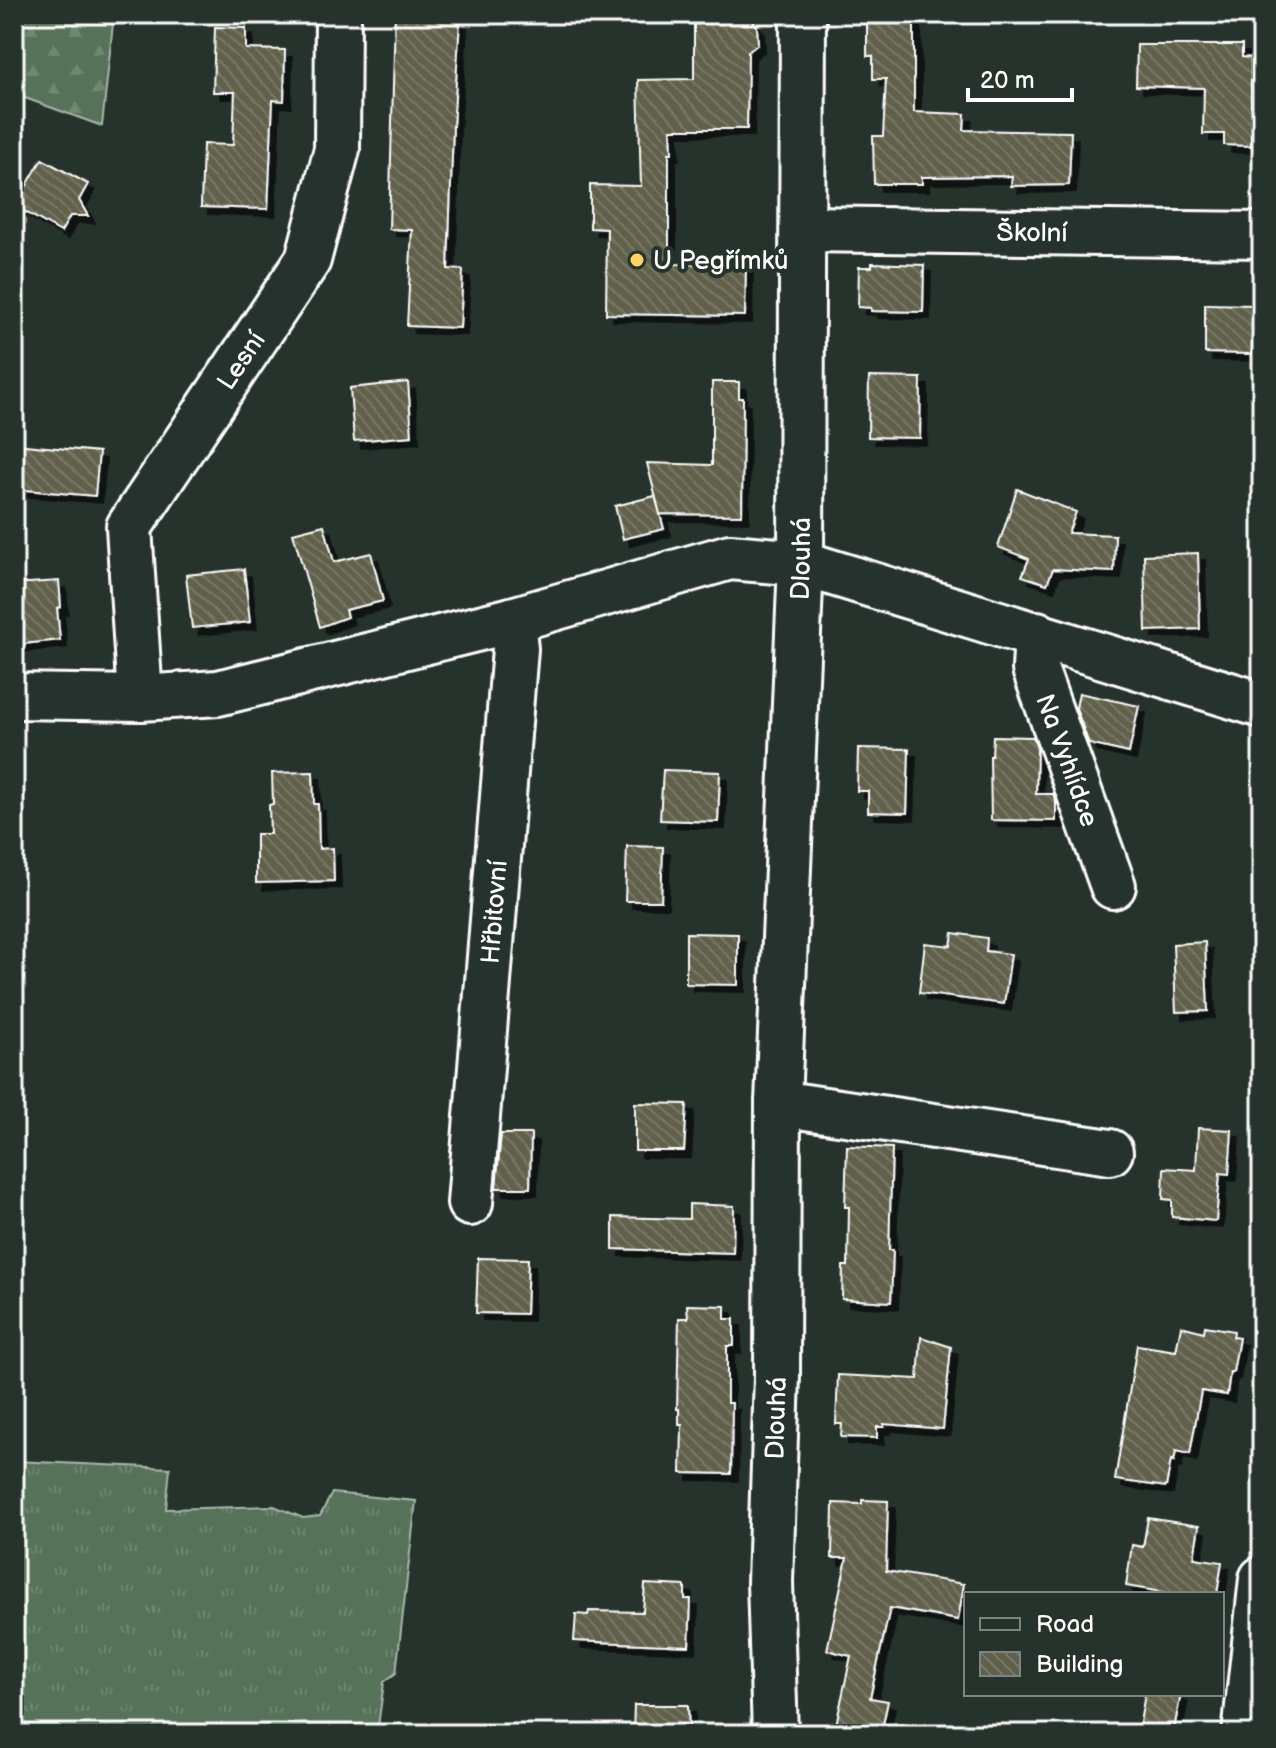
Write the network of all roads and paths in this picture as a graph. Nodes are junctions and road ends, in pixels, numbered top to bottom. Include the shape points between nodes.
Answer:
1 (338, 14) edge
2 (803, 14) edge
3 (804, 229) junction
4 (1262, 235) edge
5 (801, 563) junction
6 (512, 620) junction
7 (1037, 634) junction
8 (14, 696) edge
9 (140, 698) junction
10 (1262, 705) edge
11 (1113, 886) dead end
12 (778, 1103) junction
13 (1110, 1152) dead end
14 (470, 1203) dead end
15 (1262, 1579) edge
16 (775, 1734) edge
17 (1245, 1734) edge

1 - 9 street, Lesní via 337,149 308,260 129,527
2 - 3 street, Dlouhá
3 - 4 street, Školní
3 - 5 street, Dlouhá
5 - 6 street via 730,557
5 - 7 street
5 - 12 street, Dlouhá
6 - 9 street via 218,693
6 - 14 street, Hřbitovní via 515,649
7 - 10 street
7 - 11 street, Na Vyhlídce via 1035,669
8 - 9 street
12 - 13 street
12 - 16 street, Dlouhá via 770,1582
15 - 17 street

